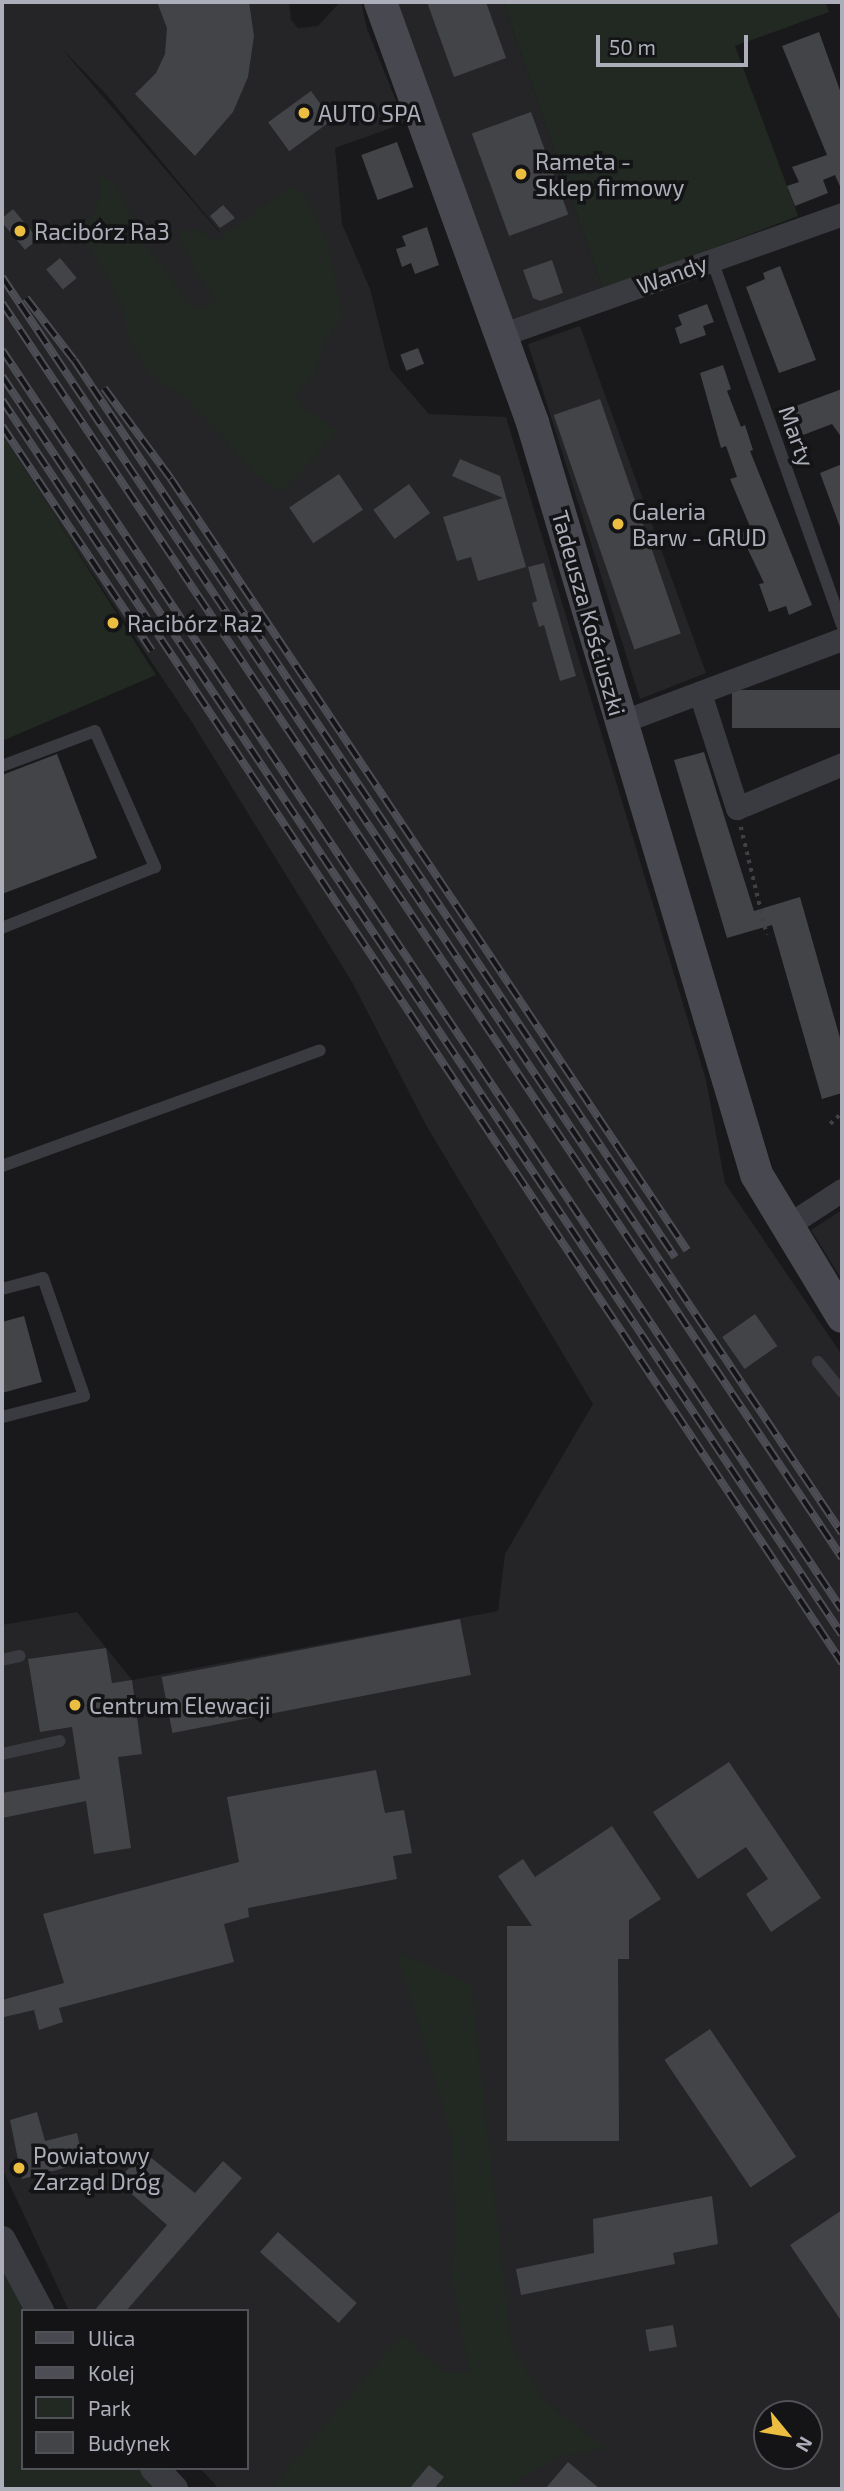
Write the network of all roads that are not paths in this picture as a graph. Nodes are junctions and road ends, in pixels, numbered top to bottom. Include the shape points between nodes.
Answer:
1 (380, 2) edge
2 (842, 214) edge
3 (712, 260) junction
4 (501, 335) junction
5 (842, 625) edge
6 (842, 639) edge
7 (700, 693) junction
8 (621, 722) junction
9 (842, 764) edge
10 (2, 766) edge
11 (2, 929) edge
12 (320, 1050) dead end
13 (2, 1166) edge
14 (842, 1190) edge
15 (785, 1227) junction
16 (2, 1289) edge
17 (842, 1316) edge
18 (818, 1362) dead end
19 (842, 1392) edge
20 (2, 1417) edge
21 (20, 1657) dead end
22 (2, 1660) edge
23 (60, 1741) dead end
24 (2, 1754) edge
25 (2, 2240) edge
26 (39, 2309) edge
27 (157, 2470) edge
28 (174, 2489) edge

1 - 4 main road, Tadeusza Kościuszki
2 - 3 street, Wandy
3 - 4 street, Wandy
3 - 5 lane, Marty
4 - 8 main road, Tadeusza Kościuszki via 535,430
6 - 7 street
7 - 8 street
7 - 9 street via 737,808
8 - 15 main road, Tadeusza Kościuszki via 756,1174
10 - 11 lane via 95,731 155,867
12 - 13 lane
14 - 15 street
15 - 17 main road, Tadeusza Kościuszki
16 - 20 lane via 43,1278 84,1396
18 - 19 lane
21 - 22 lane
23 - 24 lane
25 - 26 street
27 - 28 street

